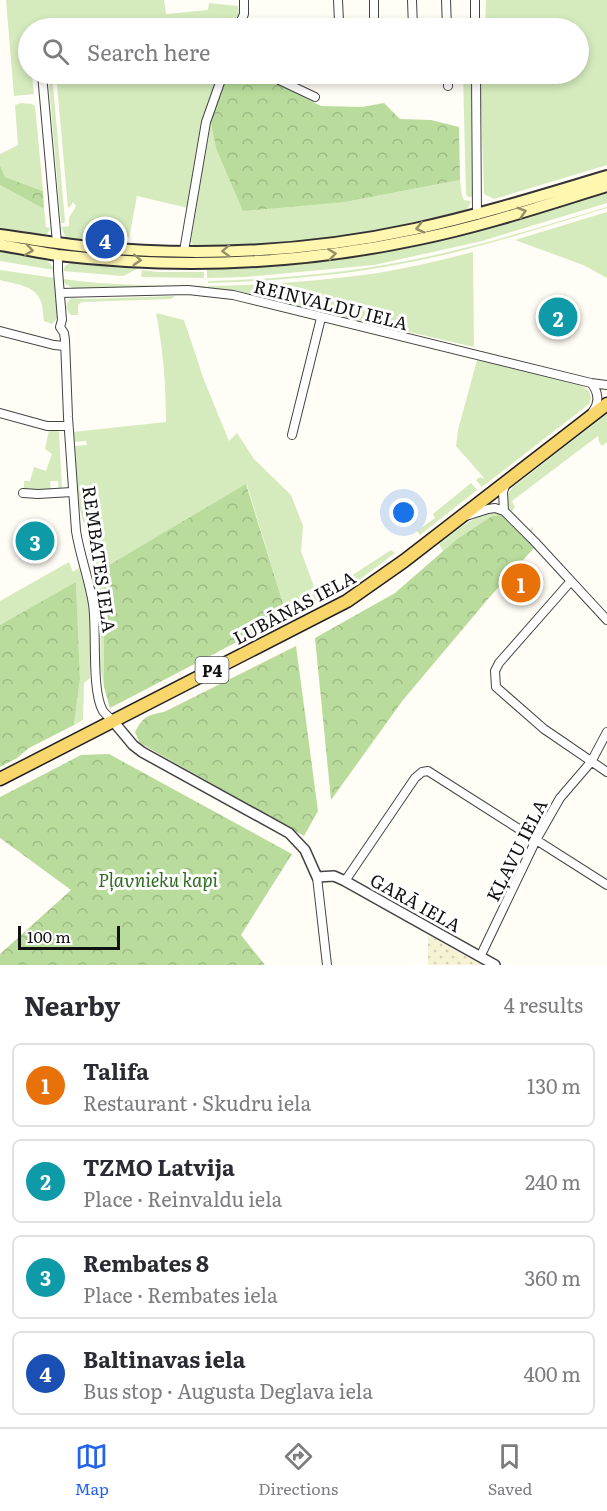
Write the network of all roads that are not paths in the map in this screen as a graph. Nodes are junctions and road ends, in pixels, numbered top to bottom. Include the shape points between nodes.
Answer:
1 (244, 0) edge
2 (338, 0) edge
3 (374, 0) edge
4 (412, 0) edge
5 (446, 0) edge
6 (475, 0) edge
7 (242, 18) edge
8 (339, 18) edge
9 (374, 18) edge
10 (413, 18) edge
11 (447, 18) edge
12 (475, 18) edge
13 (43, 84) edge
14 (219, 84) edge
15 (288, 84) edge
16 (476, 84) edge
17 (315, 97) dead end
18 (607, 176) edge
19 (607, 186) edge
20 (477, 215) junction
21 (0, 235) edge
22 (0, 245) edge
23 (57, 249) junction
24 (184, 251) junction
25 (60, 292) junction
26 (321, 318) junction
27 (0, 330) edge
28 (65, 346) junction
29 (591, 383) junction
30 (607, 385) edge
31 (607, 404) edge
32 (0, 413) edge
33 (589, 417) junction
34 (68, 426) junction
35 (292, 435) dead end
36 (506, 483) junction
37 (72, 492) junction
38 (23, 493) dead end
39 (504, 511) junction
40 (462, 517) junction
41 (571, 581) junction
42 (607, 620) edge
43 (113, 721) junction
44 (607, 732) edge
45 (591, 762) junction
46 (607, 772) edge
47 (0, 779) edge
48 (536, 840) junction
49 (317, 877) junction
50 (345, 881) junction
51 (607, 885) edge
52 (480, 957) junction
53 (327, 965) edge
54 (495, 965) edge

1 - 7 street
2 - 8 street
3 - 9 street
4 - 10 street
5 - 11 street
6 - 12 street
13 - 23 street, REMBATES IELA
14 - 24 street via 206,122
15 - 17 street
16 - 20 street
18 - 20 main road
23 -> 19 main road via 100,258 176,262 324,255 460,230
20 -> 24 main road via 324,244
21 - 23 main road
22 -> 23 main road
23 - 24 main road
23 - 25 street, REMBATES IELA
25 - 26 street, REINVALDU IELA via 206,291 254,299
25 - 28 street, REMBATES IELA via 60,327
26 - 29 street, REINVALDU IELA
26 - 35 street
27 - 28 street
28 - 34 street, REMBATES IELA
29 - 30 street, REINVALDU IELA
29 - 33 street via 596,389 597,406
31 - 33 main road, LUBĀNAS IELA / P4
32 - 34 street via 47,426
33 - 36 main road, LUBĀNAS IELA / P4
34 - 37 street, REMBATES IELA
36 - 39 street
36 - 40 main road, LUBĀNAS IELA / P4
37 - 38 street
37 - 43 street, REMBATES IELA via 79,549 94,607 98,691 103,711
39 - 40 street via 488,509
39 - 41 street
40 - 43 main road, LUBĀNAS IELA / P4 via 347,602
41 - 42 street
41 - 45 street via 499,663 495,679 496,687 544,729
43 - 47 main road, LUBĀNAS IELA / P4
43 - 49 street via 142,752 289,833 304,850
44 - 45 street, KĻAVU IELA
45 - 46 street
45 - 48 street, KĻAVU IELA via 560,798
48 - 50 street via 428,771 422,772 414,778
48 - 51 street
48 - 52 street, KĻAVU IELA
49 - 50 street, GARĀ IELA via 334,876
49 - 53 street
50 - 52 street, GARĀ IELA
52 - 54 street, GARĀ IELA

